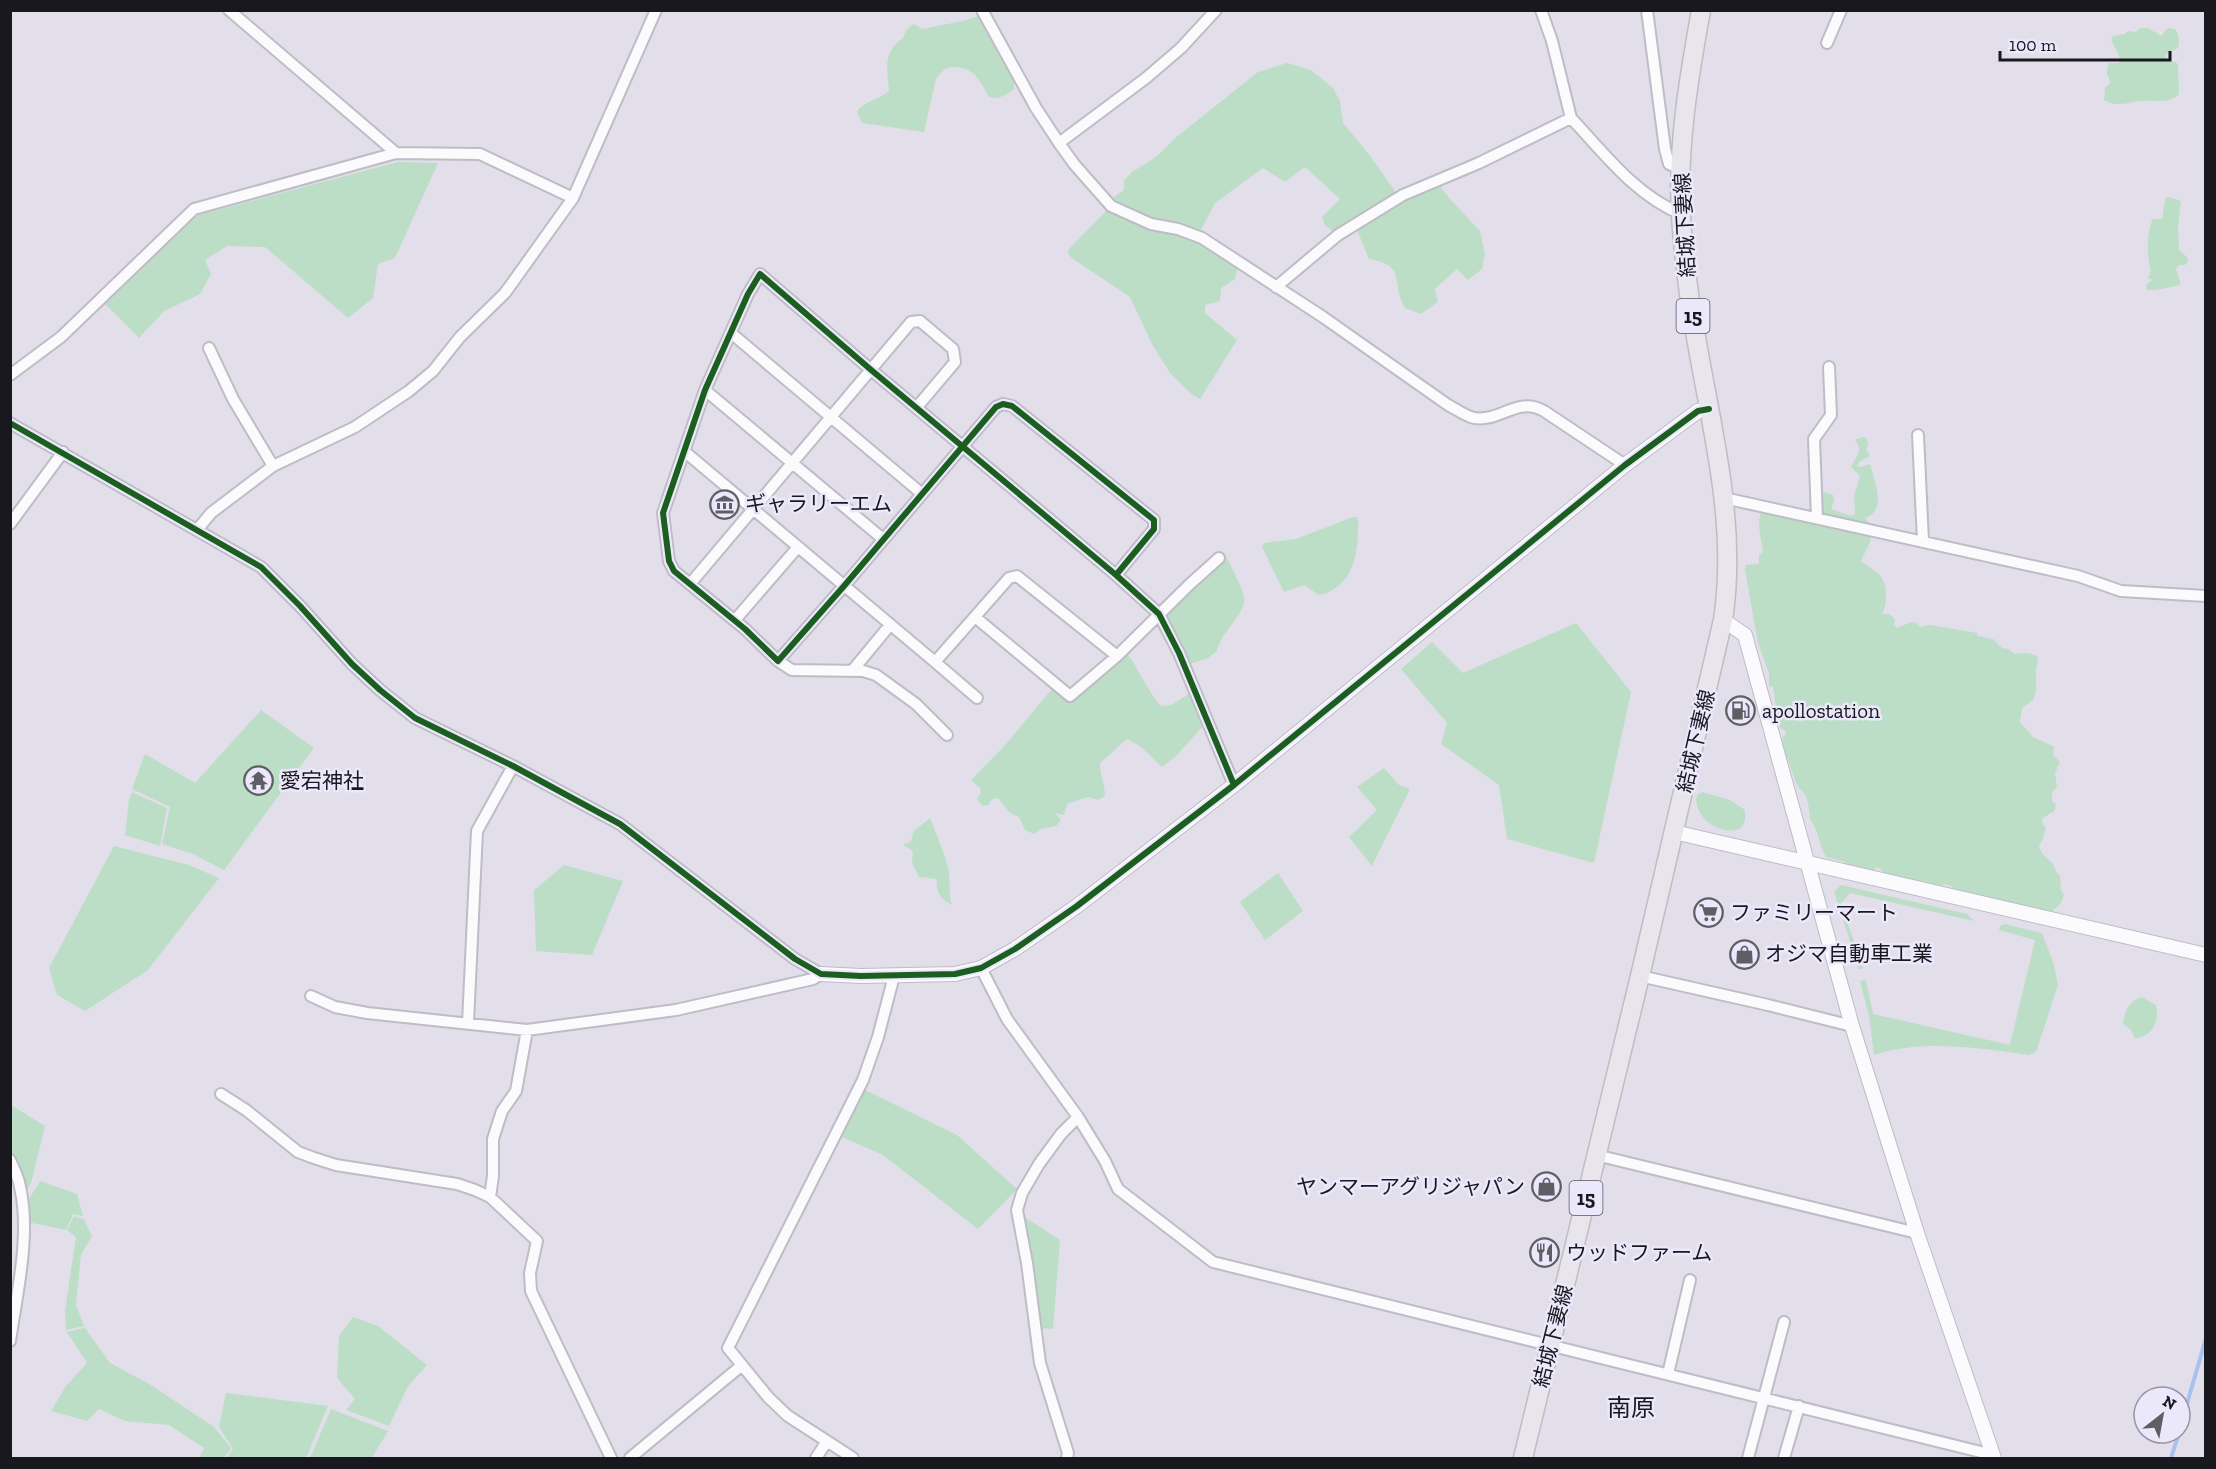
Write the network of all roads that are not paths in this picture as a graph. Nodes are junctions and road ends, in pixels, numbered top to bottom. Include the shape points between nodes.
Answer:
1 (229, 10) edge
2 (656, 10) edge
3 (982, 10) edge
4 (1216, 10) edge
5 (1541, 10) edge
6 (1647, 10) edge
7 (1701, 10) edge
8 (1840, 10) edge
9 (1827, 43) dead end
10 (1571, 118) junction
11 (1059, 142) junction
12 (396, 153) junction
13 (1681, 169) junction
14 (573, 198) junction
15 (1681, 214) junction
16 (1276, 286) junction
17 (732, 333) junction
18 (209, 348) dead end
19 (1829, 367) dead end
20 (870, 369) junction
21 (10, 375) edge
22 (705, 390) junction
23 (917, 407) junction
24 (1709, 409) junction
25 (830, 418) junction
26 (10, 423) edge
27 (1918, 435) dead end
28 (962, 445) junction
29 (684, 451) junction
30 (63, 452) junction
31 (792, 462) junction
32 (1625, 465) junction
33 (273, 466) junction
34 (921, 494) junction
35 (1724, 498) junction
36 (752, 509) junction
37 (1817, 518) junction
38 (10, 524) edge
39 (196, 530) junction
40 (883, 539) junction
41 (1923, 541) junction
42 (798, 547) junction
43 (1219, 558) dead end
44 (1116, 575) junction
45 (690, 584) junction
46 (844, 586) junction
47 (2205, 596) edge
48 (1159, 614) junction
49 (975, 617) junction
50 (735, 620) junction
51 (1723, 620) junction
52 (890, 625) junction
53 (1117, 656) junction
54 (778, 661) junction
55 (935, 662) junction
56 (852, 671) junction
57 (977, 698) dead end
58 (947, 735) dead end
59 (513, 766) junction
60 (1234, 785) junction
61 (1674, 832) junction
62 (1808, 864) junction
63 (2205, 955) edge
64 (981, 969) junction
65 (821, 974) junction
66 (894, 976) junction
67 (1640, 976) junction
68 (311, 996) dead end
69 (468, 1023) junction
70 (1852, 1026) junction
71 (527, 1030) junction
72 (221, 1094) dead end
73 (1078, 1117) junction
74 (1596, 1155) junction
75 (10, 1160) edge
76 (490, 1197) junction
77 (1917, 1233) junction
78 (1690, 1280) dead end
79 (1784, 1322) dead end
80 (10, 1341) edge
81 (1551, 1344) junction
82 (741, 1366) junction
83 (1668, 1374) junction
84 (1764, 1398) junction
85 (1799, 1407) junction
86 (827, 1441) junction
87 (1989, 1457) edge
88 (611, 1458) edge
89 (630, 1458) edge
90 (816, 1458) edge
91 (853, 1458) edge
92 (1067, 1458) edge
93 (1523, 1458) edge
94 (1748, 1458) edge
95 (1785, 1458) edge

1 - 12 street
2 - 14 street
3 - 11 street
4 - 11 street via 1146,78
5 - 10 street
6 - 13 street via 1665,149 1669,164
7 - 13 main road, 結城下妻線 / 15 via 1685,107
8 - 9 street
10 - 15 street via 1628,180 1660,205
10 - 16 street via 1403,195 1338,235
11 - 16 street via 1111,206 1151,224 1202,238
12 - 14 street via 480,154
12 - 21 street via 194,209 61,336
13 - 15 main road, 結城下妻線 / 15
14 - 33 street via 505,293 460,337 433,371 355,427
15 - 24 main road, 結城下妻線 / 15
16 - 32 street via 1466,415 1486,418 1532,405
17 - 20 street via 760,274
17 - 22 street
17 - 25 street
18 - 33 street via 233,399
19 - 37 street via 1831,415 1814,439
20 - 23 street
20 - 23 street via 911,322 920,321 953,348 955,362
20 - 25 street
22 - 29 street
22 - 31 street
23 - 28 street
24 - 32 street via 1698,411
24 - 35 main road, 結城下妻線 / 15
25 - 31 street
25 - 34 street
26 - 30 street
27 - 41 street
28 - 34 street
28 - 44 street
28 - 44 street via 996,406 1012,406 1154,519 1154,529
29 - 36 street
29 - 45 street via 663,513 669,561 674,571
30 - 38 street
30 - 39 street
31 - 36 street
31 - 40 street
32 - 60 street
33 - 39 street via 211,513
34 - 40 street
35 - 37 street
35 - 51 main road, 結城下妻線 / 15 via 1728,556
36 - 42 street
36 - 45 street
37 - 41 street
39 - 59 street via 261,567 352,664 416,718
40 - 46 street
41 - 47 street via 2078,576 2121,591
42 - 46 street
42 - 50 street
43 - 48 street
44 - 48 street
45 - 50 street
46 - 52 street
46 - 54 street
48 - 53 street
48 - 60 street
49 - 53 street via 1070,696
49 - 53 street via 1009,578 1017,576
49 - 55 street
50 - 54 street
51 - 61 main road, 結城下妻線 / 15
51 - 62 street via 1745,635
52 - 55 street
52 - 56 street
54 - 56 street via 792,670
55 - 57 street
56 - 58 street via 884,680
59 - 65 street via 620,824 795,959
59 - 69 street via 477,831
60 - 64 street via 1077,906
61 - 62 street
61 - 67 main road, 結城下妻線 / 15
62 - 63 street
62 - 70 street
64 - 66 street
64 - 73 street via 1007,1019
65 - 66 street
65 - 71 street via 676,1010
66 - 82 street via 863,1080 728,1348
67 - 70 street
67 - 74 main road, 結城下妻線 / 15
68 - 69 street via 335,1007 367,1013
69 - 71 street
70 - 77 street
71 - 76 street via 516,1091 502,1111 493,1139
72 - 76 street via 298,1152 336,1165 457,1184
73 - 81 street via 1118,1189 1213,1262
73 - 92 street via 1039,1164 1017,1210 1040,1363
74 - 77 street
74 - 81 main road, 結城下妻線 / 15
75 - 80 street via 20,1185 24,1216
76 - 88 street via 537,1241 530,1273 531,1291
77 - 87 street
78 - 83 street
79 - 84 street
81 - 83 street
81 - 93 main road, 結城下妻線 / 15
82 - 86 street via 788,1416
82 - 89 street
83 - 84 street
84 - 85 street
84 - 94 street
85 - 87 street
85 - 95 street
86 - 90 street
86 - 91 street

